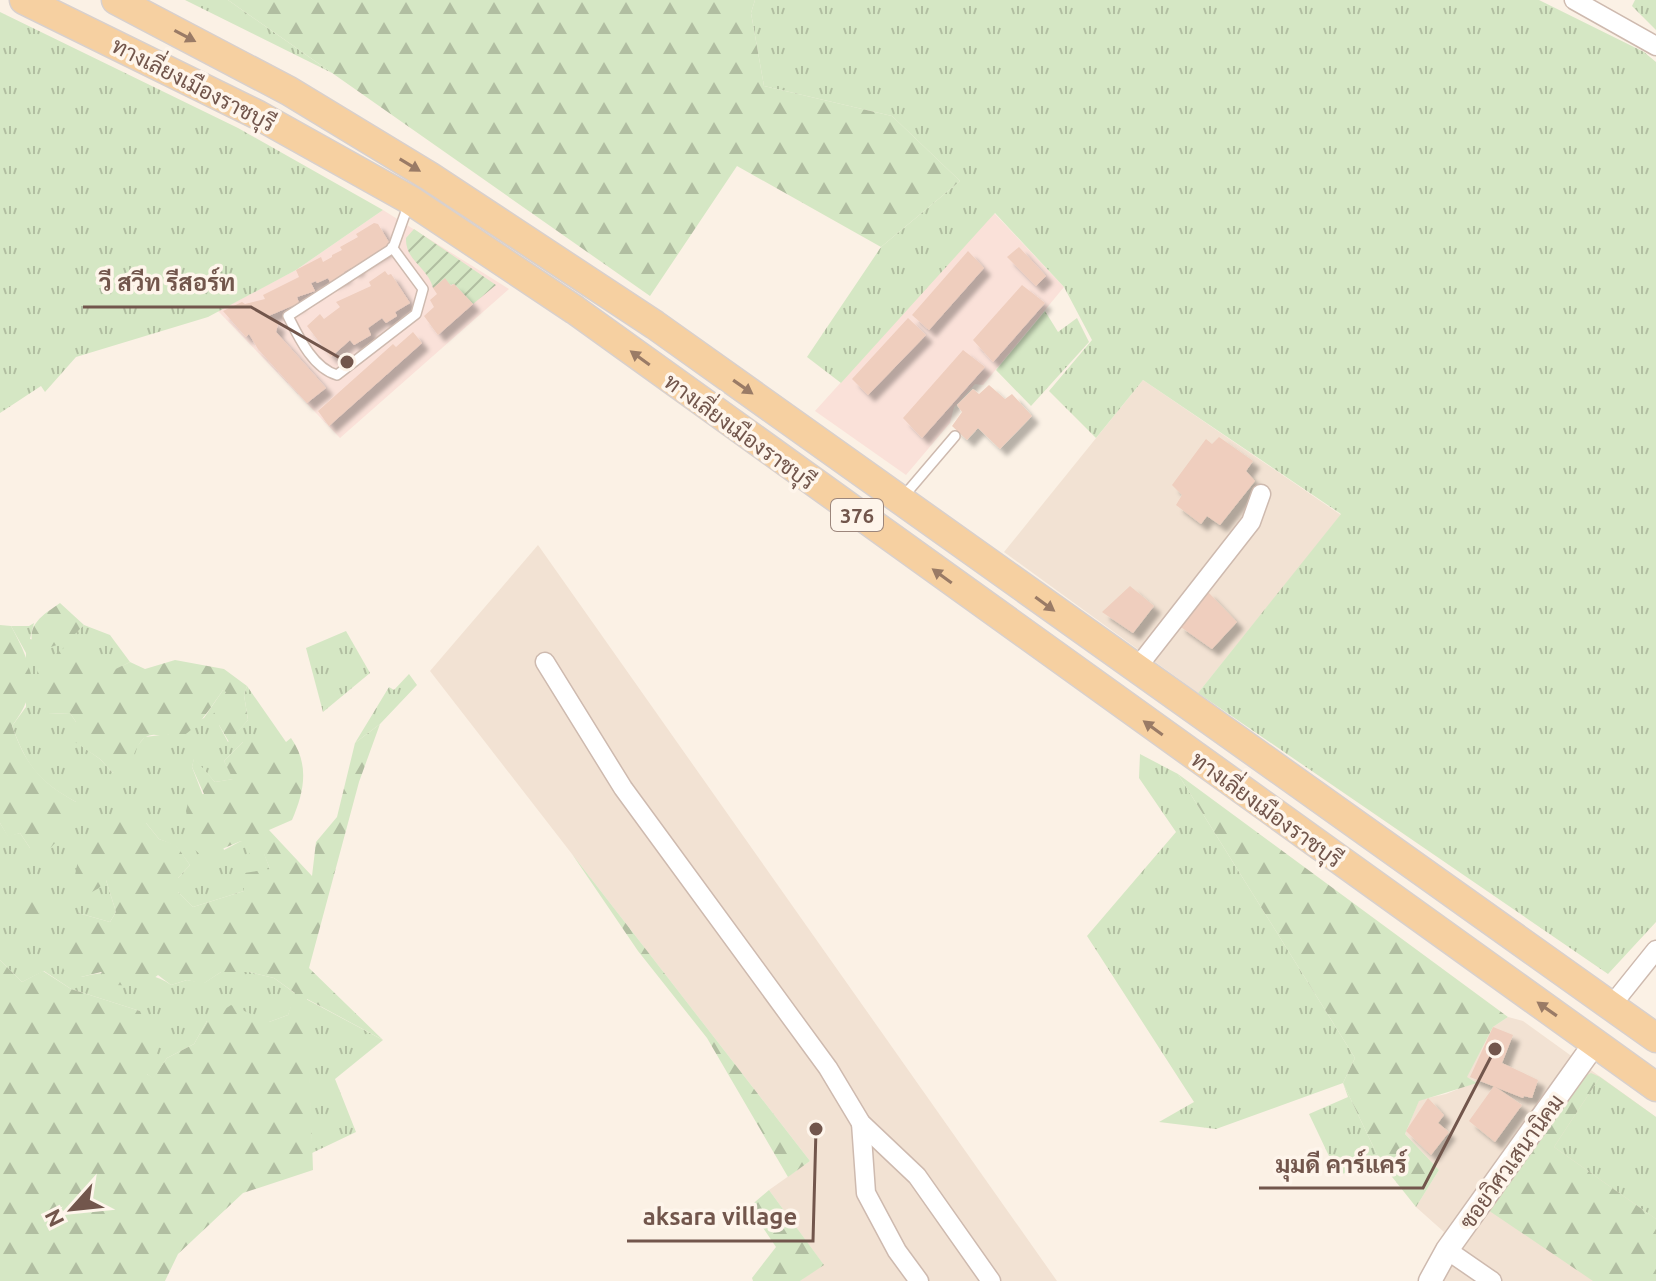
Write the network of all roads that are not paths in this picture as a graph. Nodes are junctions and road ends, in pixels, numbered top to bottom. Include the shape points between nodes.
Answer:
1 (24, 0) edge
2 (116, 0) edge
3 (1574, 0) edge
4 (1656, 46) edge
5 (410, 200) junction
6 (392, 247) junction
7 (593, 284) junction
8 (575, 310) junction
9 (955, 436) dead end
10 (1261, 494) dead end
11 (901, 500) junction
12 (545, 662) dead end
13 (1136, 669) junction
14 (1656, 950) edge
15 (1611, 1006) junction
16 (1656, 1038) edge
17 (1595, 1043) junction
18 (1656, 1087) edge
19 (861, 1123) junction
20 (1447, 1250) junction
21 (919, 1281) edge
22 (991, 1281) edge
23 (1430, 1281) edge
24 (1492, 1281) edge

1 - 5 main road, ทางเลี่ยงเมืองราชบุรี / 376 via 258,115
2 -> 7 main road, ทางเลี่ยงเมืองราชบุรี / 376 via 289,91
3 - 4 street
5 - 6 lane
5 - 8 main road, ทางเลี่ยงเมืองราชบุรี / 376
6 - 6 lane via 288,316 325,371 337,375 416,314 423,289
7 - 8 main road
7 -> 11 main road, ทางเลี่ยงเมืองราชบุรี / 376
17 -> 8 main road, ทางเลี่ยงเมืองราชบุรี / 376
9 - 11 lane
10 - 13 street via 1251,522
11 -> 13 main road, ทางเลี่ยงเมืองราชบุรี / 376
12 - 19 street via 623,788 828,1068
13 - 15 main road, ทางเลี่ยงเมืองราชบุรี / 376
14 - 15 street
15 - 16 main road, ทางเลี่ยงเมืองราชบุรี / 376
17 - 18 main road, ทางเลี่ยงเมืองราชบุรี / 376
17 - 20 street, ซอยวิศวเสนานิคม
19 - 21 street via 866,1193
19 - 22 street via 917,1176
20 - 23 street, ซอยวิศวเสนานิคม
20 - 24 street

